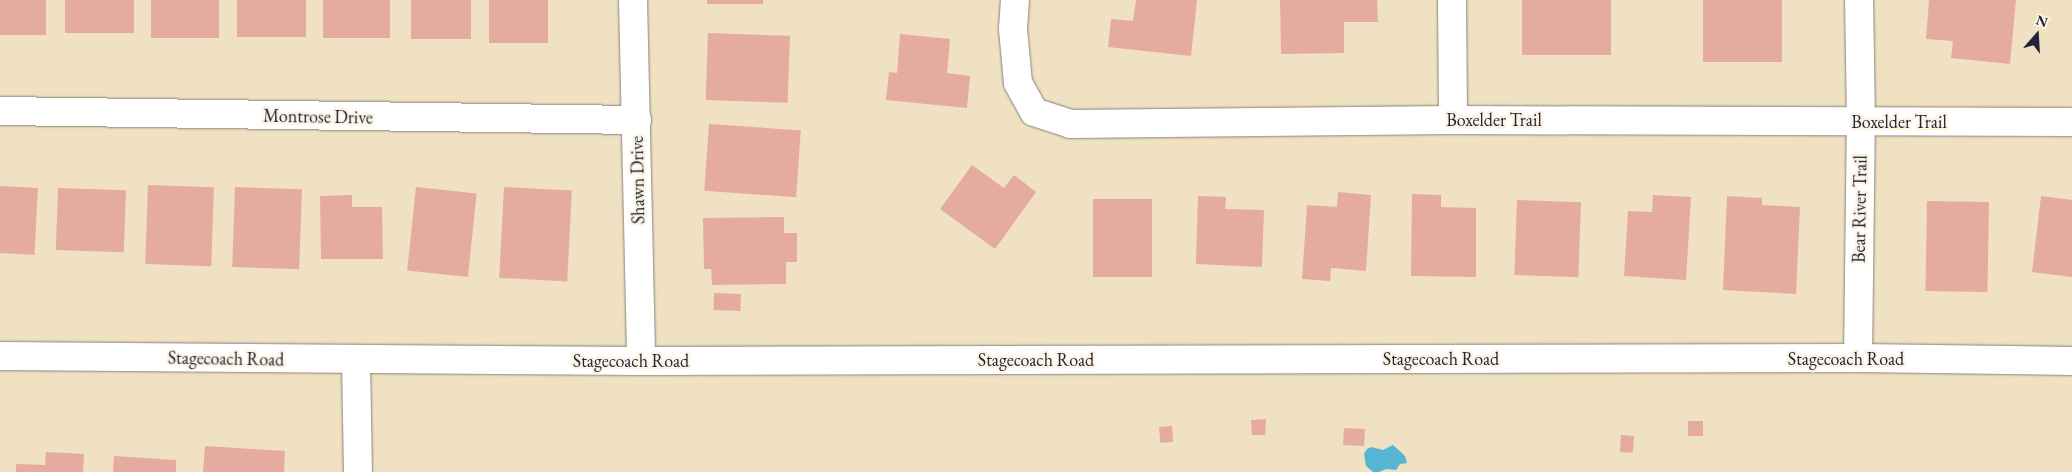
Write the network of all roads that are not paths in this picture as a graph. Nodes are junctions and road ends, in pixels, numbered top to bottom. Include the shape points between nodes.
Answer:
1 (633, 0) edge
2 (1014, 0) edge
3 (1452, 0) edge
4 (1859, 0) edge
5 (0, 112) edge
6 (637, 120) junction
7 (1453, 120) junction
8 (1860, 122) junction
9 (2072, 122) edge
10 (0, 356) edge
11 (1858, 358) junction
12 (356, 360) junction
13 (641, 361) junction
14 (2072, 361) edge
15 (358, 472) edge

1 - 6 street, Shawn Drive
2 - 7 street, Boxelder Trail via 1018,83 1034,112 1070,124
3 - 7 street
4 - 8 street, Bear River Trail
5 - 6 street, Montrose Drive
6 - 13 street, Shawn Drive
7 - 8 street, Boxelder Trail
8 - 9 street, Boxelder Trail
8 - 11 street, Bear River Trail
10 - 12 street, Stagecoach Road
11 - 13 street, Stagecoach Road
11 - 14 street, Stagecoach Road
12 - 13 street, Stagecoach Road
12 - 15 street

